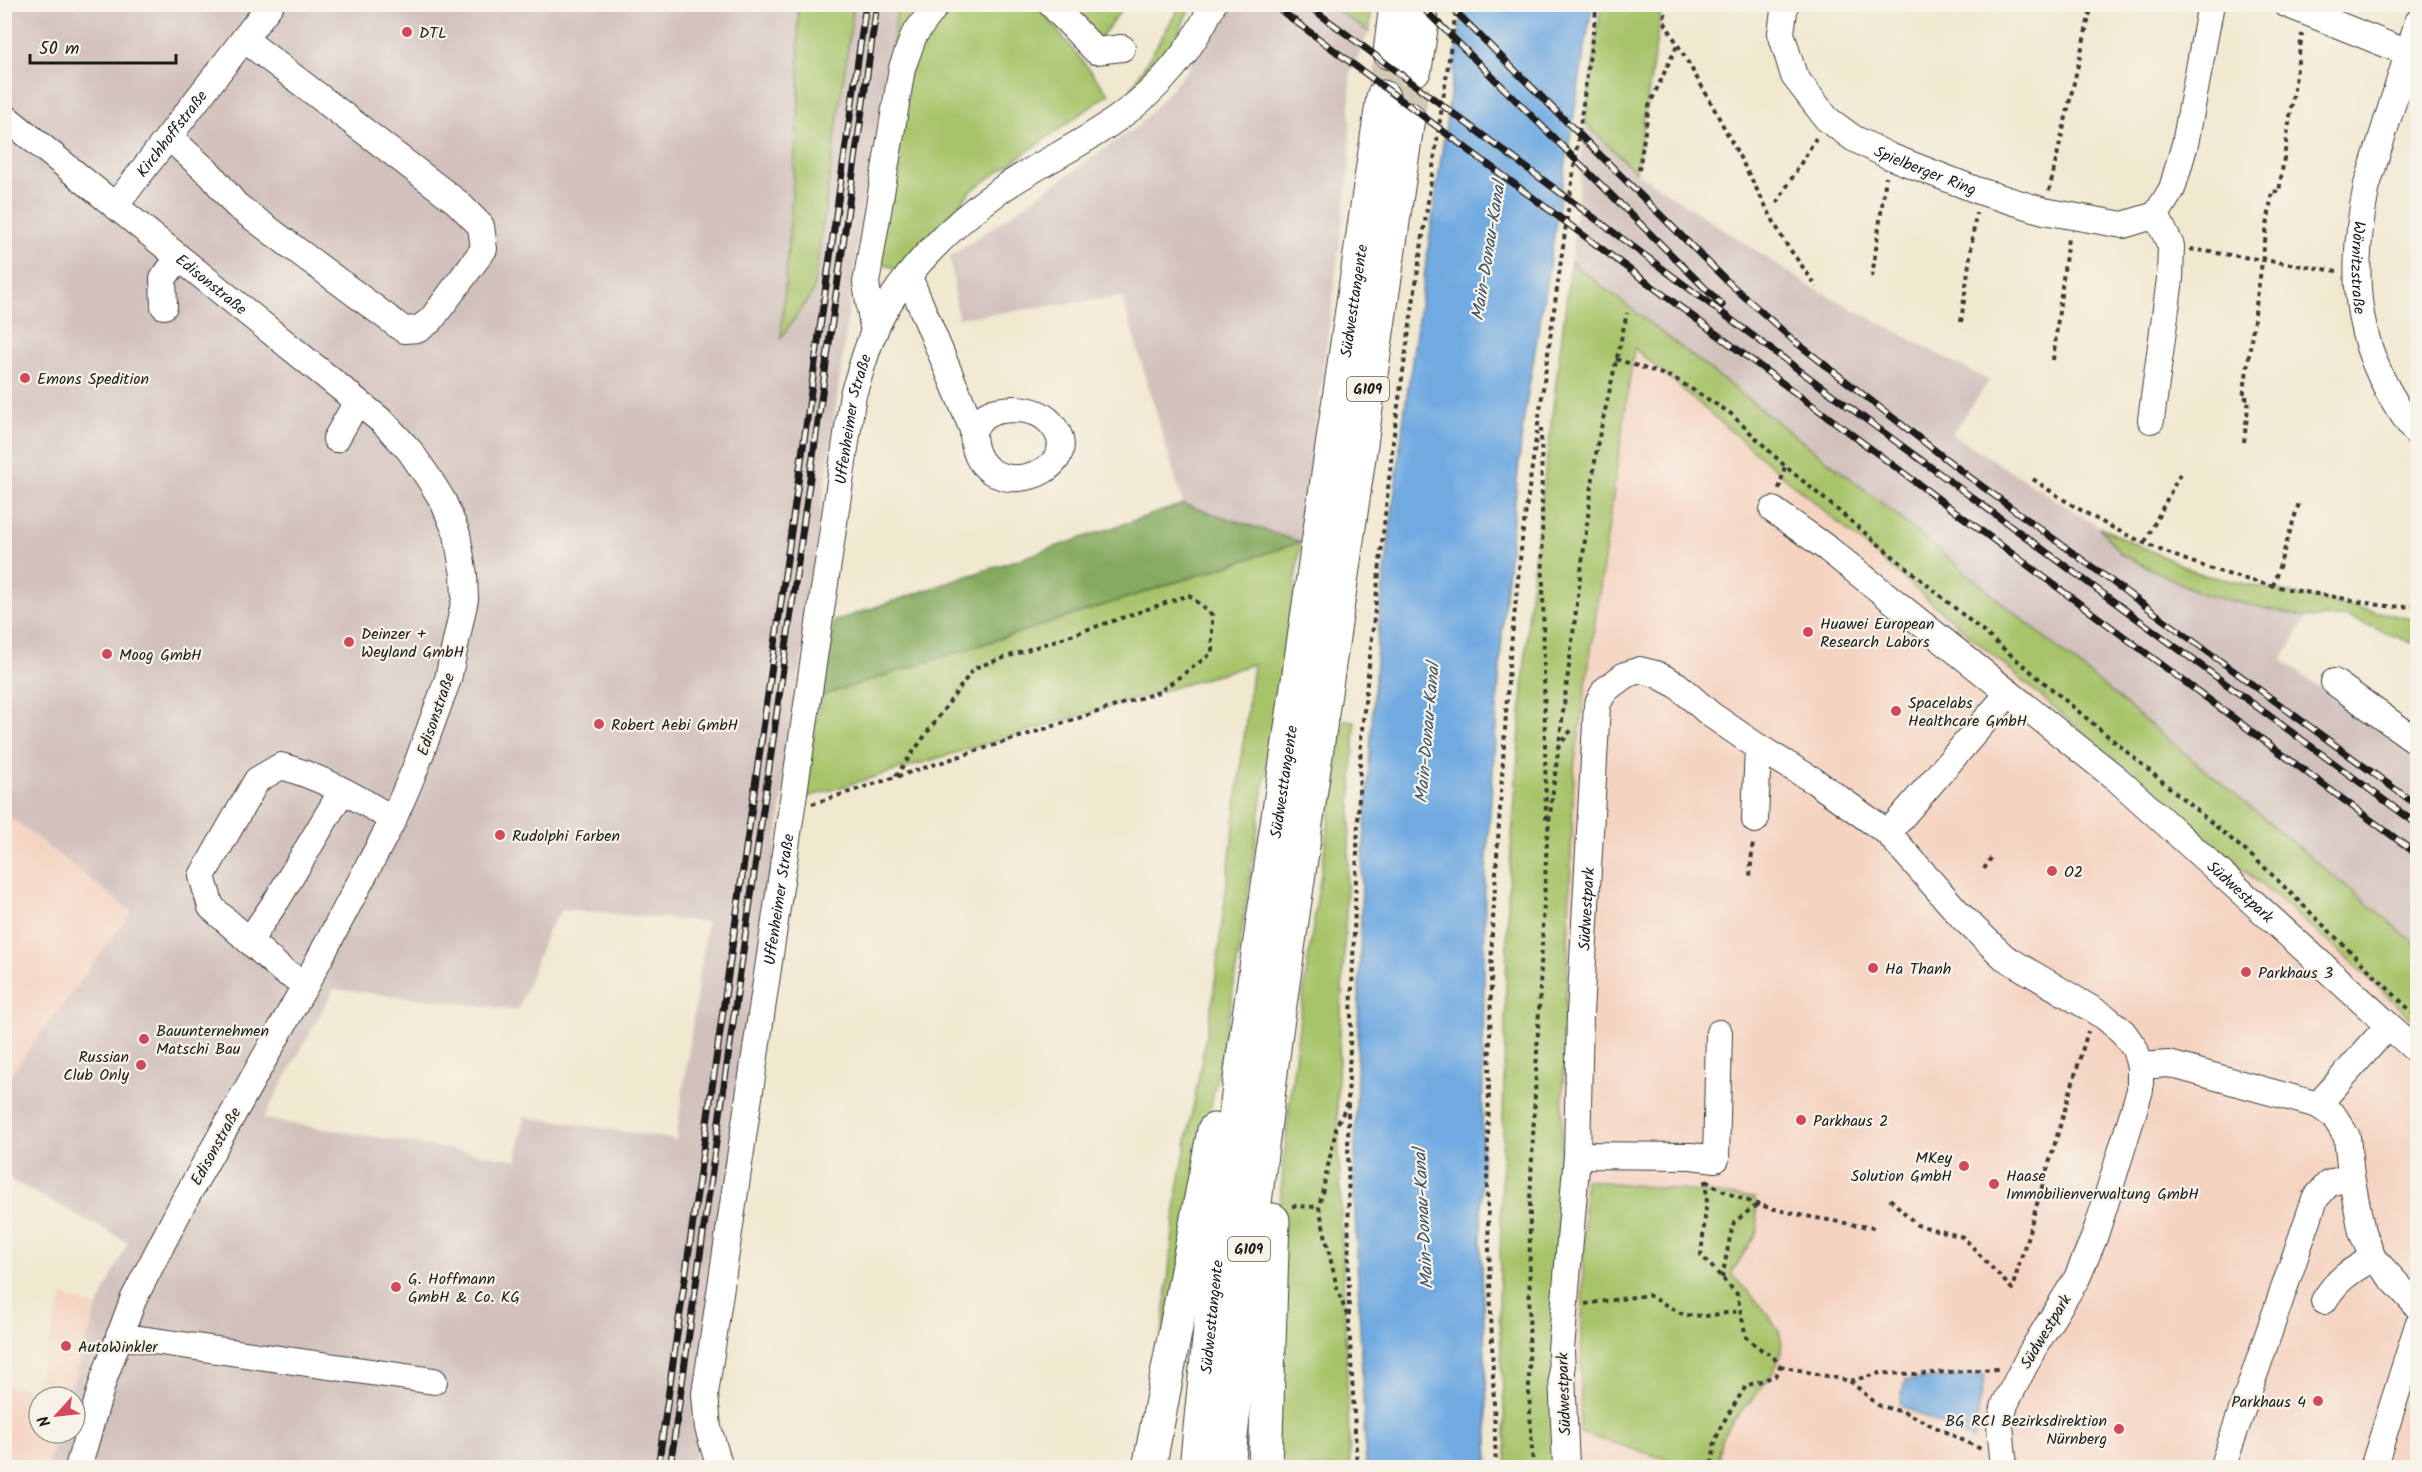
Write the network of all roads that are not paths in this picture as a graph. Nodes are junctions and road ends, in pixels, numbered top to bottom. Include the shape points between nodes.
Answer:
1 (271, 4) edge
2 (937, 4) edge
3 (1051, 4) edge
4 (1213, 4) edge
5 (1785, 4) edge
6 (2211, 4) edge
7 (2296, 8) edge
8 (1409, 13) edge
9 (2418, 22) edge
10 (244, 39) junction
11 (1122, 48) dead end
12 (2412, 55) edge
13 (1403, 61) tunnel mouth
14 (1383, 97) tunnel mouth
15 (4, 116) edge
16 (1407, 118) tunnel mouth
17 (169, 137) junction
18 (116, 206) junction
19 (2156, 215) junction
20 (178, 258) junction
21 (909, 277) junction
22 (164, 306) dead end
23 (874, 333) junction
24 (357, 402) junction
25 (2151, 420) dead end
26 (973, 430) dead end
27 (2418, 435) edge
28 (336, 439) dead end
29 (1773, 510) dead end
30 (2334, 682) dead end
31 (2009, 693) junction
32 (2418, 742) edge
33 (1758, 747) junction
34 (342, 791) junction
35 (393, 820) junction
36 (1755, 820) road end
37 (1888, 833) junction
38 (249, 941) junction
39 (306, 984) junction
40 (2388, 1026) junction
41 (1276, 1032) junction
42 (1719, 1033) dead end
43 (2418, 1052) edge
44 (1242, 1064) junction
45 (2140, 1066) junction
46 (2318, 1106) junction
47 (1577, 1155) junction
48 (2351, 1176) junction
49 (2373, 1258) junction
50 (2324, 1301) dead end
51 (2418, 1307) edge
52 (2418, 1325) edge
53 (119, 1336) junction
54 (434, 1381) dead end
55 (1146, 1463) edge
56 (2009, 1465) edge
57 (78, 1467) edge
58 (725, 1467) edge
59 (1196, 1467) edge
60 (1228, 1467) edge
61 (1265, 1467) edge
62 (1566, 1467) edge
63 (2222, 1467) edge
64 (2373, 1467) edge

1 - 10 street, Kirchhoffstraße
2 - 23 street, Uffenheimer Straße via 914,35 902,68 866,283
3 - 11 street via 1096,51
4 - 21 street, Uffenheimer Straße via 1202,29 1165,78 1118,118 1001,190 931,250
5 - 19 street, Spielberger Ring via 1781,33 1794,76 1827,119 1853,138 1979,191 2044,211 2123,225
6 - 19 street via 2185,144 2172,189
7 - 12 street
8 - 13 highway
9 - 12 street, Wörnitzstraße
10 - 17 street, Kirchhoffstraße
10 - 17 street via 457,202 481,226 484,249 431,320 419,329 404,330 236,204
12 - 27 street, Wörnitzstraße via 2367,185 2356,274 2360,318 2373,362 2396,409
14 - 44 highway, Südwesttangente / G109
15 - 18 street, Edisonstraße
16 - 41 highway, Südwesttangente / G109
17 - 18 street, Kirchhoffstraße
18 - 20 street, Edisonstraße
19 - 25 street via 2171,246
20 - 22 street via 163,279
20 - 24 street, Edisonstraße
21 - 23 street, Uffenheimer Straße
21 - 26 street
23 - 58 street, Uffenheimer Straße via 853,394 705,1394 708,1428
24 - 28 street
24 - 35 street, Edisonstraße via 410,451 438,493 457,534 464,575 462,619 448,679
29 - 31 street, Südwestpark
30 - 32 street
31 - 37 street
31 - 40 street, Südwestpark via 2117,779
33 - 36 street
33 - 37 street, Südwestpark
33 - 47 street, Südwestpark via 1677,685 1656,674 1640,670 1625,675 1605,690 1597,705 1580,1014
34 - 35 street
34 - 38 street
34 - 38 street via 306,772 280,766 257,780 202,876 211,907
35 - 39 street, Edisonstraße
37 - 45 street, Südwestpark via 1962,918 2004,957 2094,1010 2123,1032 2135,1049
38 - 39 street via 283,971
39 - 53 street, Edisonstraße via 183,1203
40 - 43 street, Südwestpark
40 - 46 street
41 - 60 highway, Südwesttangente / G109
41 - 61 highway
42 - 47 street via 1709,1164
44 - 55 highway via 1214,1131
44 - 59 highway, Südwesttangente / G109
45 - 46 street via 2169,1065
45 - 56 street, Südwestpark via 2140,1090 2094,1238 2067,1295 2005,1404 2000,1425
46 - 48 street via 2343,1127
47 - 62 street, Südwestpark via 1561,1350
48 - 49 street via 2362,1232
48 - 63 street via 2328,1184 2315,1199
49 - 50 street via 2343,1275
49 - 51 street
52 - 64 street
53 - 54 street
53 - 57 street, Edisonstraße

